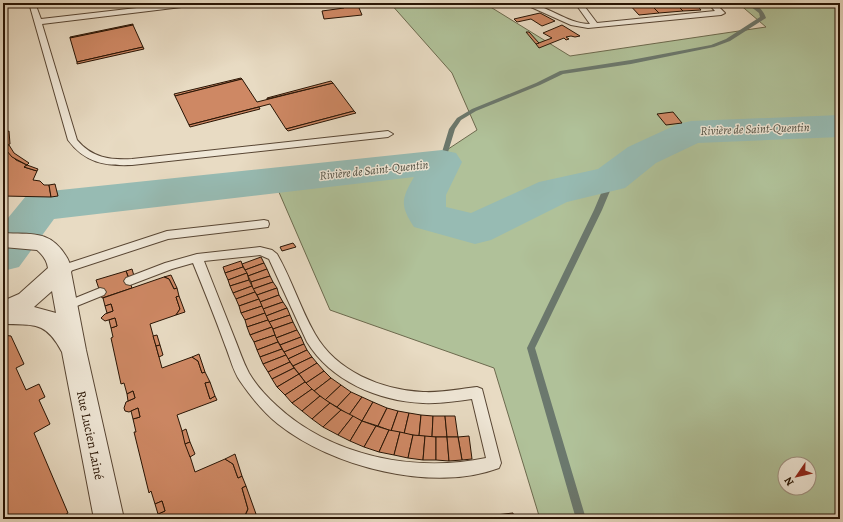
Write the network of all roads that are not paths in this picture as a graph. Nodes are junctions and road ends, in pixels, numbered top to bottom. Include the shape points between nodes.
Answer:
1 (32, 3) edge
2 (198, 3) edge
3 (525, 3) edge
4 (578, 3) edge
5 (711, 3) edge
6 (37, 22) junction
7 (596, 26) junction
8 (388, 134) dead end
9 (264, 224) dead end
10 (3, 240) edge
11 (197, 258) junction
12 (60, 270) junction
13 (130, 281) dead end
14 (100, 292) dead end
15 (67, 306) junction
16 (3, 313) edge
17 (74, 350) junction
18 (109, 519) edge

1 - 6 lane
2 - 6 lane
3 - 7 lane via 574,23
4 - 7 lane
5 - 7 lane via 721,13
6 - 8 lane via 74,140 83,152 99,160 121,163
9 - 12 lane via 167,235
10 - 12 street, Rue Lucien Lainé via 42,243 58,260
11 - 11 lane via 244,376 261,400 288,423 321,443 377,464 398,468 453,470 494,463 477,393 417,398 376,388 356,380 326,358 316,346 273,258 268,253 260,251
11 - 13 lane
12 - 15 street, Rue Lucien Lainé
12 - 16 street, Rue Lucien Lainé via 27,300
14 - 15 lane
15 - 17 street, Rue Lucien Lainé
16 - 17 street, Rue Lucien Lainé via 52,321 64,331
17 - 18 street, Rue Lucien Lainé

